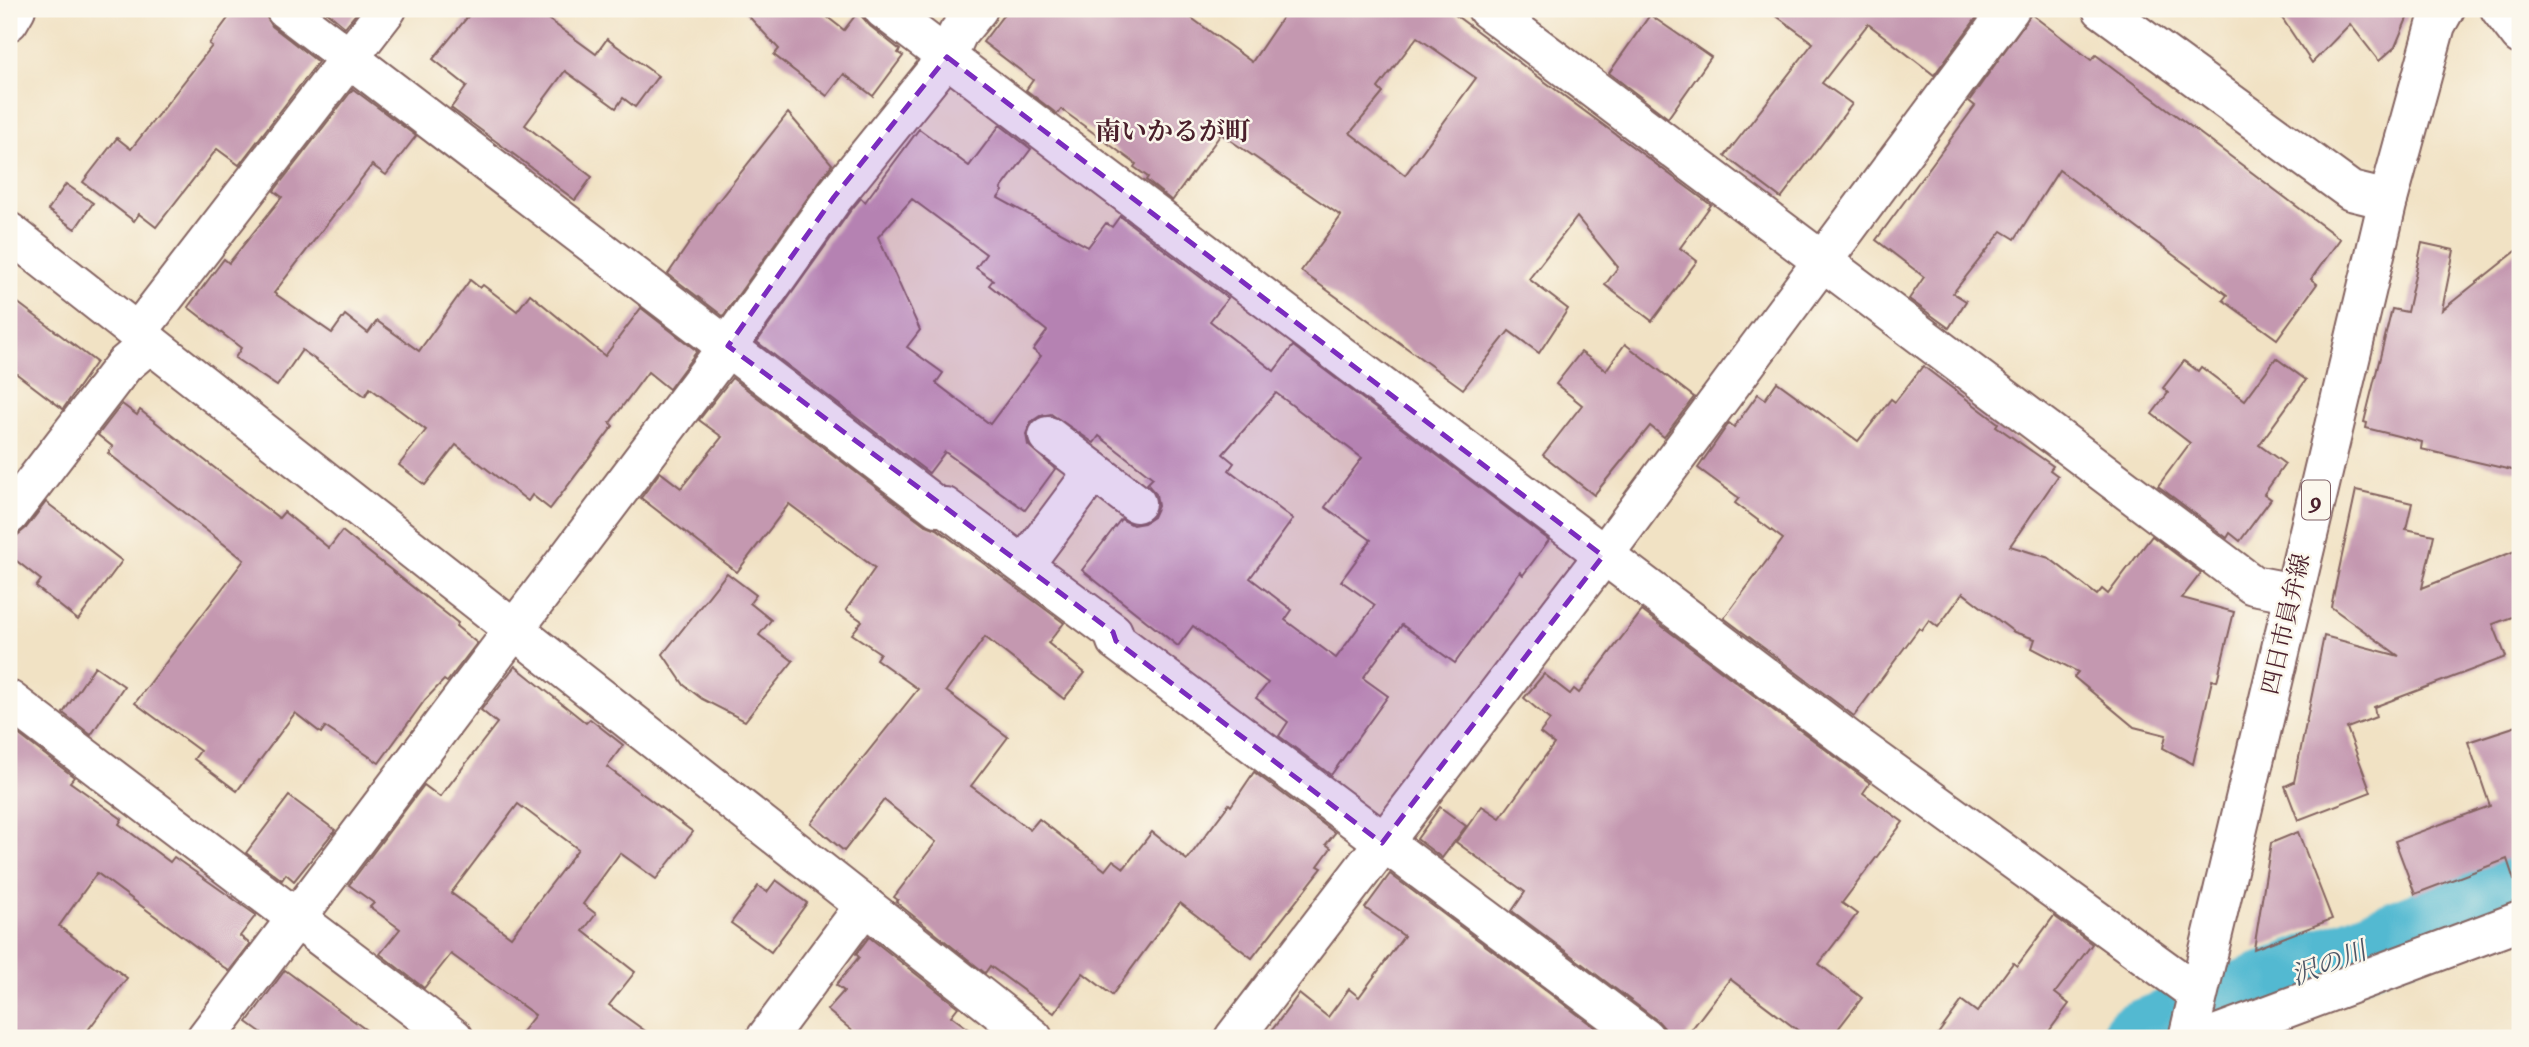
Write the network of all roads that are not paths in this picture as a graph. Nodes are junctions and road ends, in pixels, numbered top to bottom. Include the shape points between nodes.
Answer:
1 (16, 9) edge
2 (285, 9) edge
3 (387, 9) edge
4 (883, 9) edge
5 (978, 9) edge
6 (1487, 9) edge
7 (2010, 9) edge
8 (2102, 9) edge
9 (2445, 9) edge
10 (2500, 9) edge
11 (9, 21) edge
12 (2520, 35) edge
13 (349, 57) junction
14 (947, 57) junction
15 (2388, 200) junction
16 (9, 232) edge
17 (1823, 262) junction
18 (144, 338) junction
19 (728, 346) junction
20 (1048, 436) dead end
21 (1094, 471) junction
22 (1136, 503) dead end
23 (9, 515) edge
24 (1603, 556) junction
25 (1024, 565) junction
26 (2294, 593) junction
27 (516, 628) junction
28 (9, 701) edge
29 (1382, 842) junction
30 (864, 905) junction
31 (294, 920) junction
32 (2520, 921) edge
33 (2198, 994) junction
34 (206, 1038) edge
35 (454, 1038) edge
36 (766, 1038) edge
37 (1033, 1038) edge
38 (1234, 1038) edge
39 (1645, 1038) edge
40 (2188, 1038) edge
41 (2207, 1038) edge

1 - 11 street
2 - 13 street
3 - 13 street
4 - 14 street
5 - 14 street via 958,33
6 - 17 street
7 - 17 street
8 - 15 street via 2351,191
9 - 15 street, 四日市員弁線 / 9 via 2436,25
10 - 12 street
13 - 18 street
13 - 19 street
14 - 19 street via 834,197
14 - 24 street
15 - 26 street, 四日市員弁線 / 9
16 - 18 street
17 - 24 street
17 - 26 street via 2253,585
18 - 23 street
18 - 27 street
19 - 25 street via 937,507 945,507
19 - 27 street
20 - 21 street
21 - 22 street
21 - 25 street
24 - 29 street
24 - 33 street
25 - 29 street via 1113,632 1116,641
26 - 33 street, 四日市員弁線 / 9
27 - 30 street
27 - 31 street
28 - 31 street
29 - 38 street
29 - 39 street
30 - 36 street
30 - 37 street
31 - 34 street
31 - 35 street
32 - 41 street
33 - 40 street, 四日市員弁線 / 9

